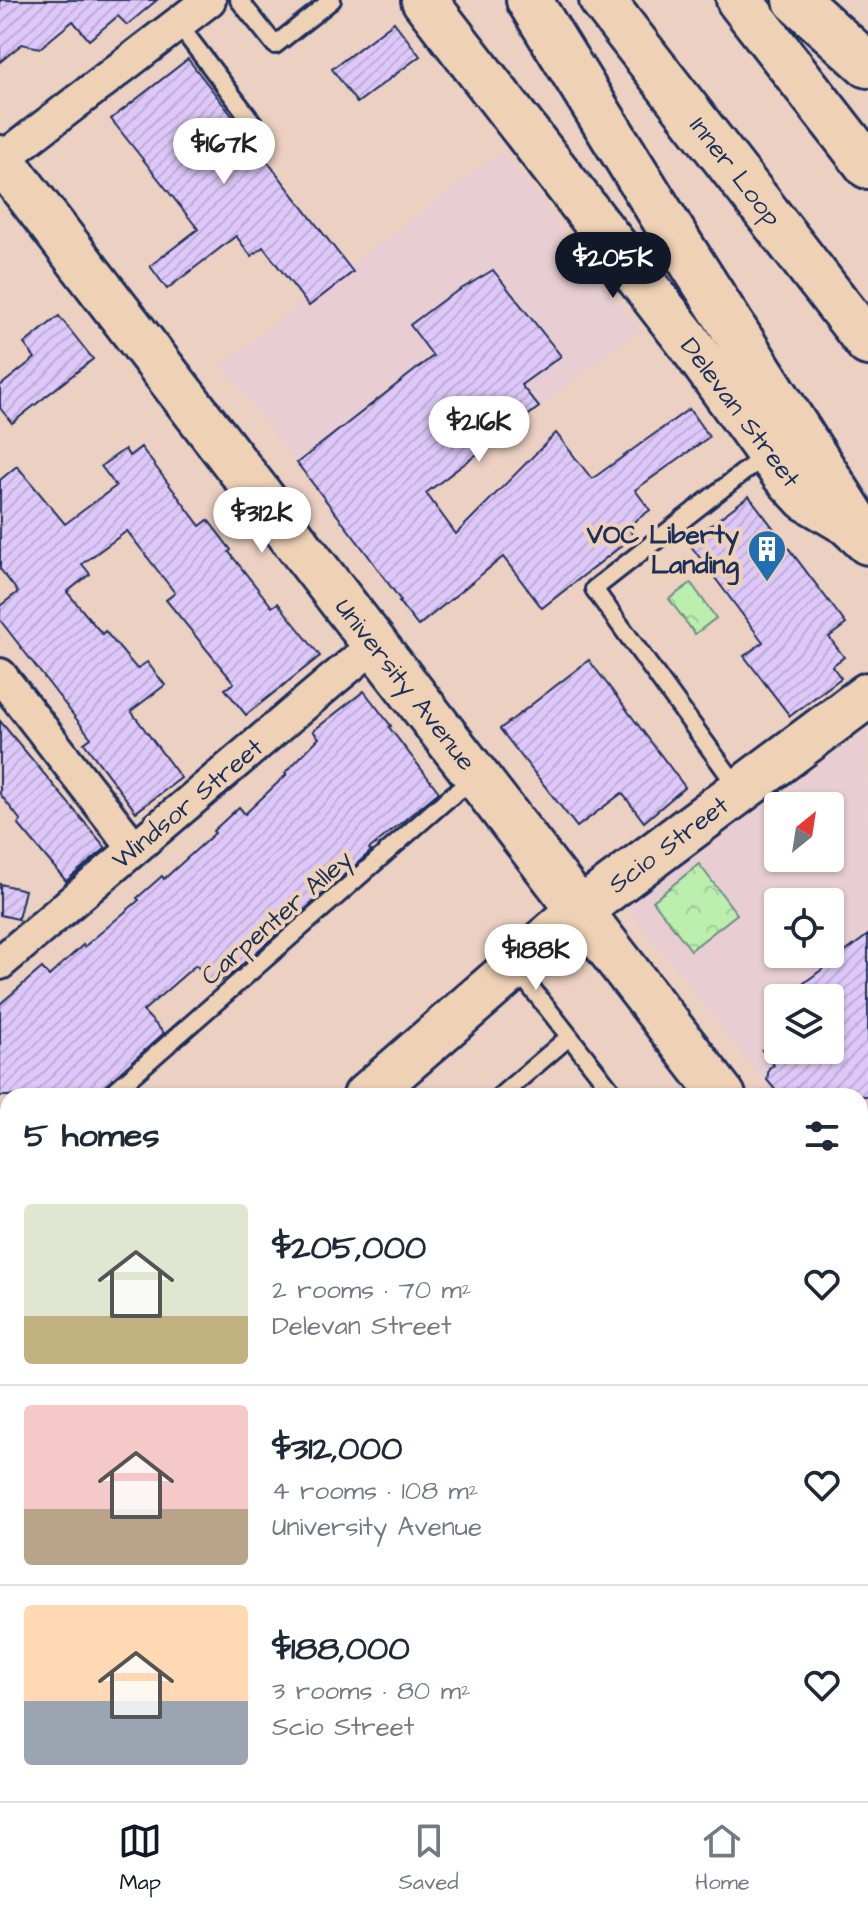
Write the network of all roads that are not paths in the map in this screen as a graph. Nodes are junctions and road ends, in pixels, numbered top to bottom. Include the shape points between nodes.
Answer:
1 (209, 0) edge
2 (239, 0) edge
3 (332, 0) edge
4 (424, 0) edge
5 (529, 0) edge
6 (602, 0) edge
7 (739, 0) edge
8 (796, 0) edge
9 (178, 24) junction
10 (868, 65) edge
11 (813, 95) junction
12 (254, 124) dead end
13 (1, 159) edge
14 (868, 159) edge
15 (868, 166) edge
16 (815, 273) junction
17 (868, 335) edge
18 (868, 343) edge
19 (768, 453) junction
20 (868, 541) edge
21 (375, 645) junction
22 (0, 675) edge
23 (868, 695) edge
24 (477, 776) junction
25 (740, 790) junction
26 (134, 848) junction
27 (579, 911) junction
28 (0, 963) edge
29 (514, 966) junction
30 (569, 1037) junction
31 (118, 1088) edge
32 (375, 1088) edge
33 (509, 1088) edge
34 (610, 1088) edge
35 (710, 1088) edge

1 - 9 street
2 - 3 lane via 275,45
4 - 19 main road, Delevan Street via 688,341
5 - 20 main road
6 - 16 main road, Inner Loop
7 - 11 main road
8 - 10 main road
9 - 12 lane
9 - 13 street
11 - 14 main road
11 - 15 main road
13 - 21 main road, University Avenue
16 - 17 main road
16 - 18 main road, Inner Loop
19 - 20 main road, Delevan Street via 806,498
19 - 25 lane via 594,589
21 - 24 main road, University Avenue
21 - 26 street, Windsor Street
22 - 26 street
23 - 25 main road, Scio Street
24 - 27 main road, University Avenue
24 - 31 lane, Carpenter Alley
25 - 27 main road, Scio Street
26 - 28 street, Windsor Street
27 - 29 main road, Scio Street
27 - 35 main road, University Avenue
29 - 30 lane
29 - 32 main road, Scio Street
30 - 33 lane
30 - 34 lane

